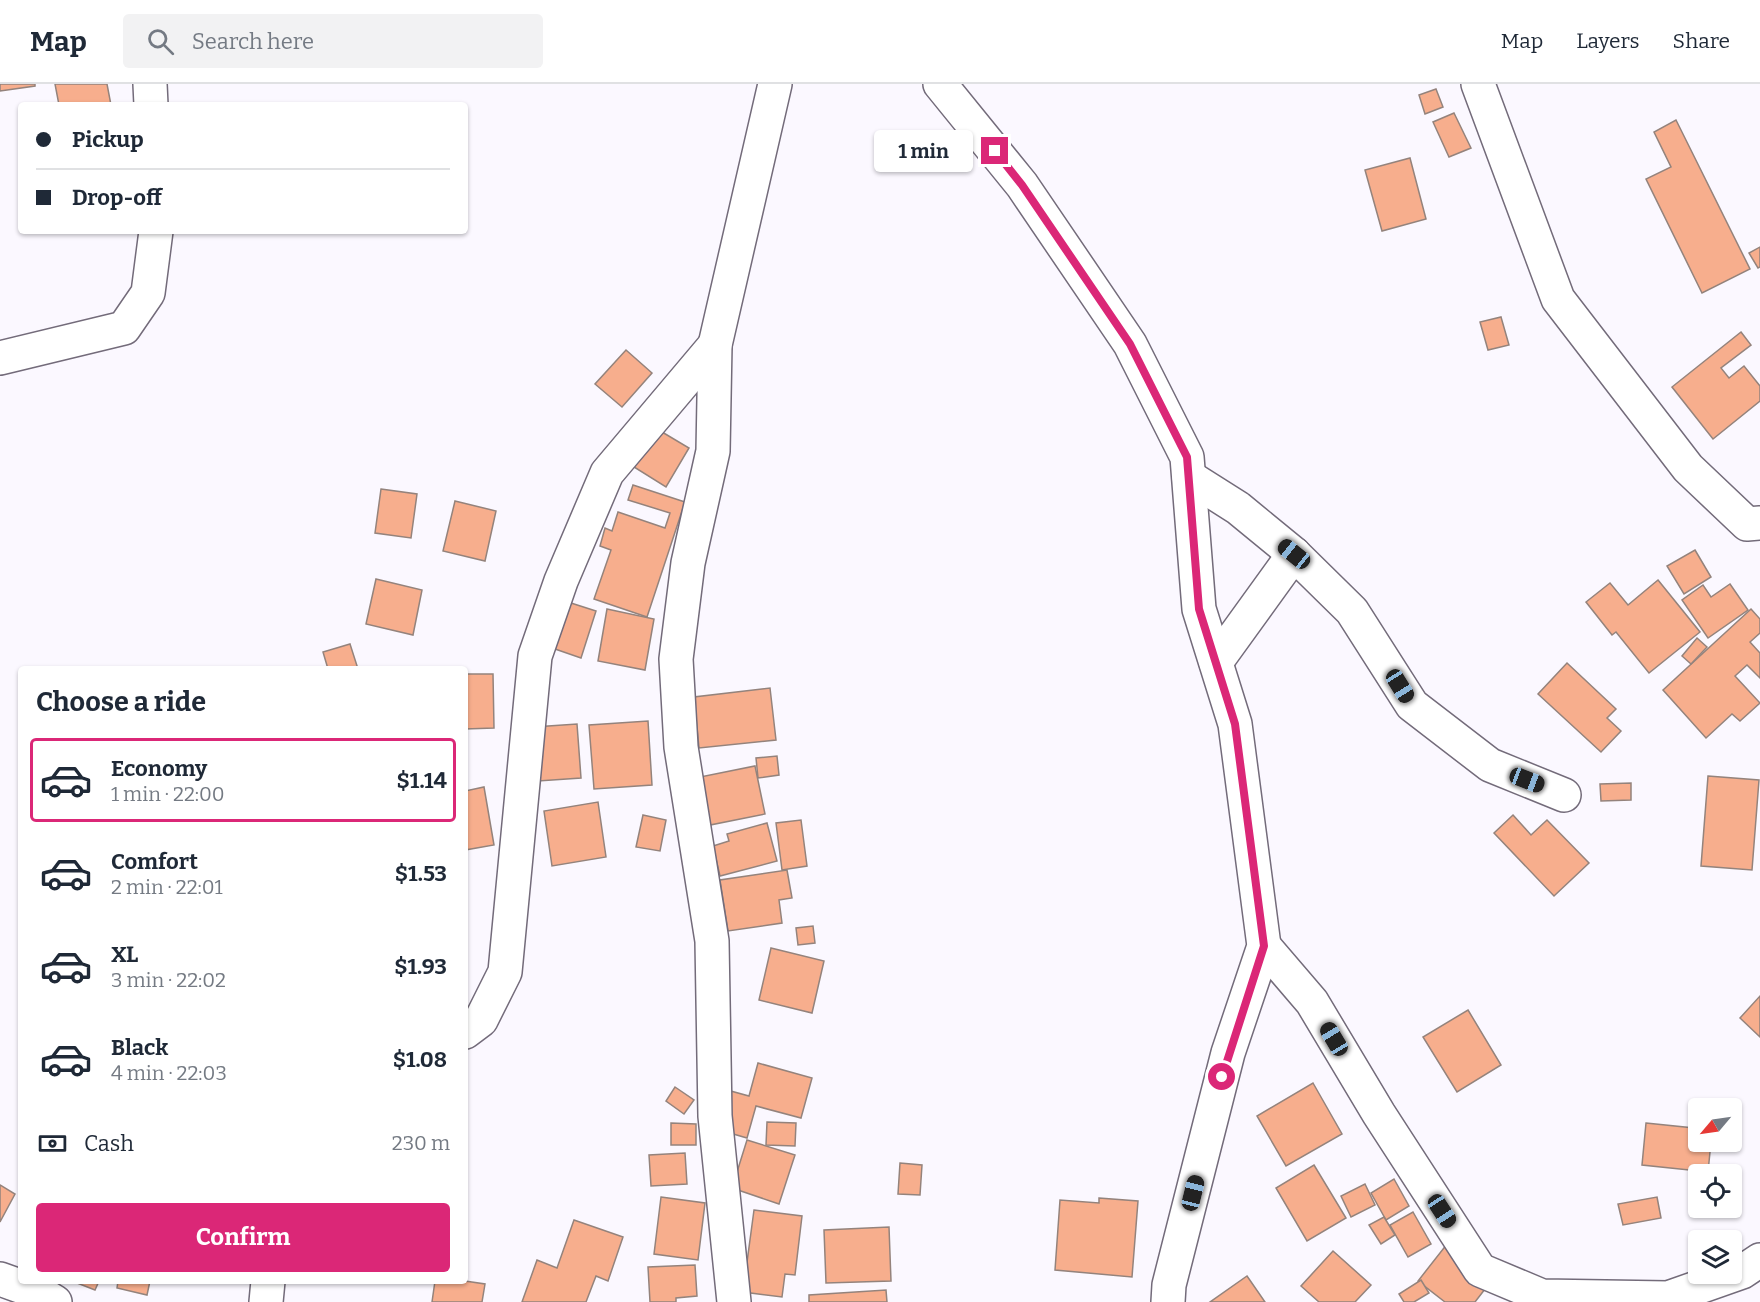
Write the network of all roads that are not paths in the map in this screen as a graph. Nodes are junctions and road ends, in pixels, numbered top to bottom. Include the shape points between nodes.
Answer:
1 (150, 84) edge
2 (774, 84) edge
3 (940, 84) edge
4 (1478, 84) edge
5 (150, 102) edge
6 (156, 234) edge
7 (716, 345) junction
8 (0, 358) edge
9 (1189, 477) junction
10 (1760, 523) edge
11 (1294, 554) junction
12 (1216, 662) junction
13 (1564, 795) dead end
14 (1264, 946) junction
15 (468, 1030) edge
16 (1754, 1261) edge
17 (0, 1279) edge
18 (268, 1284) edge
19 (55, 1302) edge
20 (266, 1302) edge
21 (734, 1302) edge
22 (1168, 1302) edge

1 - 5 street
2 - 7 street
3 - 9 street via 1022,185 1130,344 1187,457
4 - 10 street via 1558,299 1688,468 1747,524
6 - 8 street via 148,293 124,328
7 - 15 street via 607,473 561,581 535,656 505,972 481,1020
7 - 21 street via 713,451 688,563 676,659 681,747 712,941 714,1116
9 - 11 street via 1238,508
9 - 12 street via 1199,609
11 - 12 street
11 - 13 street via 1352,611 1412,705 1490,765
12 - 14 street via 1235,724
14 - 16 street via 1312,1002 1480,1270 1542,1296 1668,1298
14 - 22 street via 1228,1053
17 - 19 street
18 - 20 street

